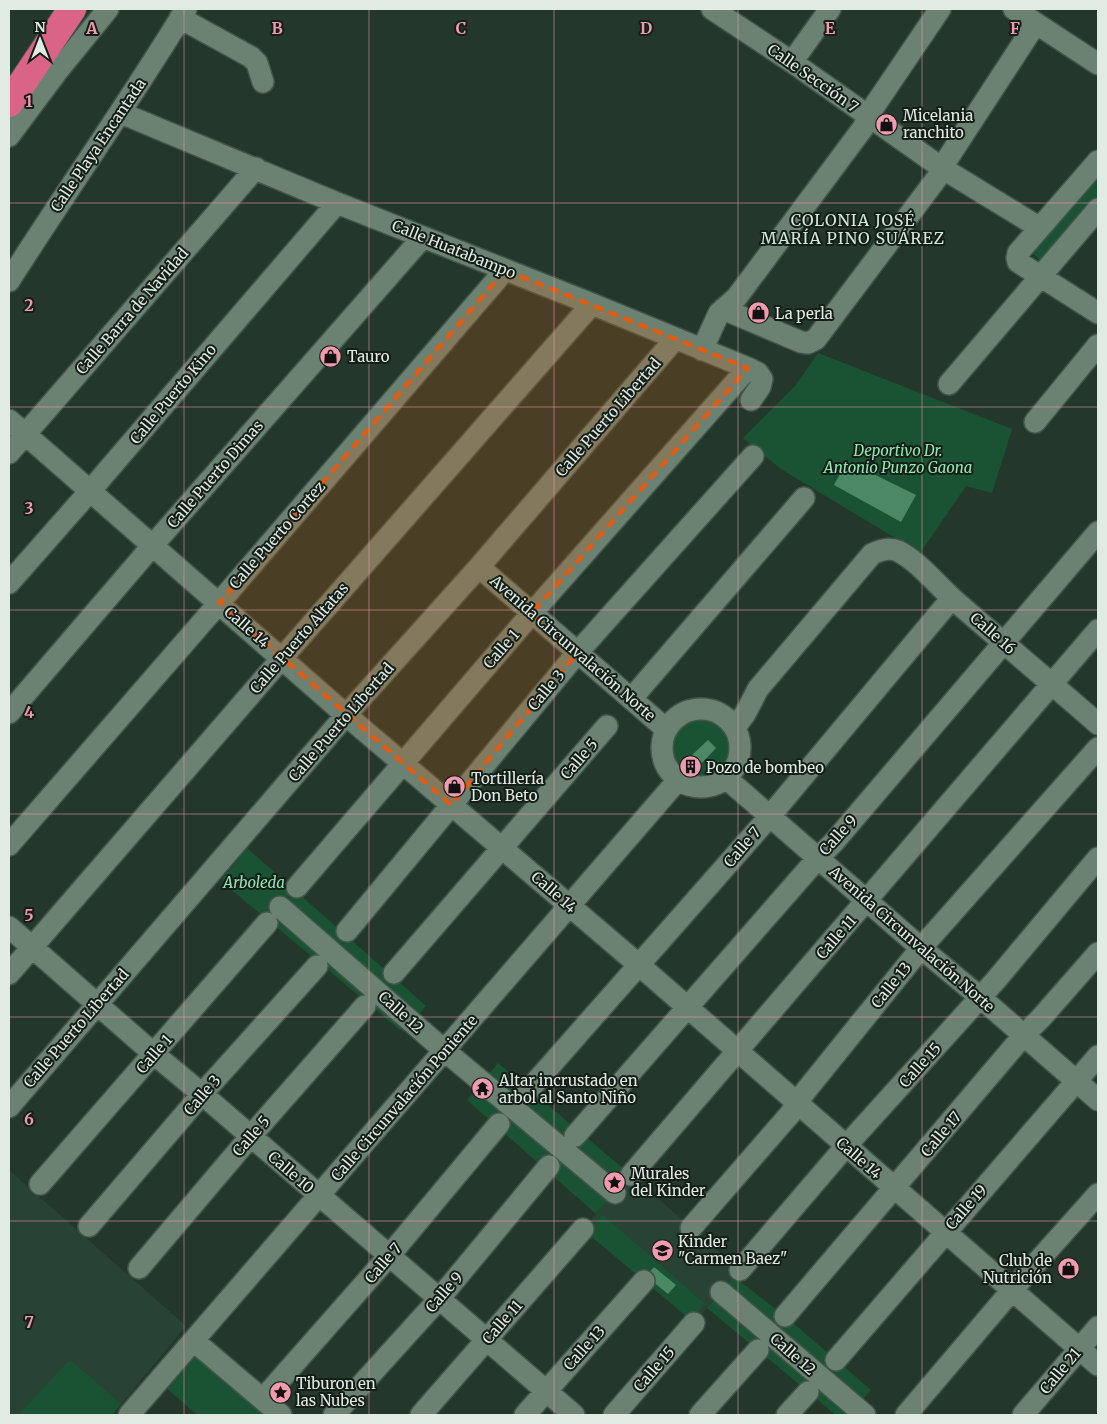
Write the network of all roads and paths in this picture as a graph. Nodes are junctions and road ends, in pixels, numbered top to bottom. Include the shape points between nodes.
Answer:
1 (49, 9) edge
2 (72, 9) edge
3 (108, 9) edge
4 (830, 9) edge
5 (940, 9) edge
6 (1014, 9) edge
7 (718, 10) edge
8 (183, 13) edge
9 (1036, 23) junction
10 (792, 62) junction
11 (1098, 64) edge
12 (9, 69) edge
13 (263, 82) dead end
14 (9, 103) edge
15 (121, 113) junction
16 (868, 118) junction
17 (9, 136) edge
18 (1098, 161) edge
19 (256, 168) junction
20 (942, 168) junction
21 (337, 203) junction
22 (1098, 209) edge
23 (1040, 228) junction
24 (423, 237) junction
25 (505, 270) junction
26 (1039, 277) junction
27 (9, 281) edge
28 (592, 304) junction
29 (722, 309) junction
30 (1098, 313) edge
31 (675, 339) junction
32 (1098, 345) edge
33 (702, 350) junction
34 (748, 368) junction
35 (949, 384) dead end
36 (751, 400) dead end
37 (9, 420) edge
38 (1035, 422) dead end
39 (26, 434) junction
40 (9, 453) edge
41 (754, 456) dead end
42 (90, 491) junction
43 (804, 498) dead end
44 (1098, 532) edge
45 (153, 545) junction
46 (479, 567) junction
47 (9, 584) edge
48 (952, 598) junction
49 (220, 603) junction
50 (532, 613) junction
51 (1098, 630) edge
52 (1004, 643) junction
53 (578, 652) junction
54 (282, 658) junction
55 (1052, 684) junction
56 (632, 698) junction
57 (9, 713) edge
58 (346, 714) junction
59 (729, 721) junction
60 (1098, 724) edge
61 (606, 726) dead end
62 (666, 728) junction
63 (1098, 748) edge
64 (403, 763) junction
65 (726, 778) junction
66 (678, 780) junction
67 (452, 805) junction
68 (770, 816) junction
69 (9, 845) edge
70 (502, 848) junction
71 (818, 858) junction
72 (1098, 858) edge
73 (297, 887) dead end
74 (866, 901) junction
75 (569, 905) junction
76 (273, 915) joint
77 (9, 927) edge
78 (347, 931) dead end
79 (32, 948) junction
80 (921, 948) junction
81 (1098, 953) edge
82 (639, 965) junction
83 (317, 966) dead end
84 (394, 973) dead end
85 (9, 974) edge
86 (981, 998) junction
87 (96, 1004) junction
88 (365, 1006) dead end
89 (686, 1007) junction
90 (1023, 1036) junction
91 (444, 1051) junction
92 (736, 1051) junction
93 (154, 1054) junction
94 (1098, 1056) edge
95 (1076, 1081) junction
96 (527, 1092) dead end
97 (202, 1094) junction
98 (1098, 1100) edge
99 (796, 1104) junction
100 (9, 1107) edge
101 (499, 1124) dead end
102 (575, 1136) dead end
103 (250, 1137) junction
104 (846, 1146) junction
105 (549, 1166) dead end
106 (630, 1175) dead end
107 (40, 1184) dead end
108 (895, 1188) junction
109 (615, 1193) dead end
110 (1098, 1194) edge
111 (319, 1196) junction
112 (89, 1226) dead end
113 (691, 1228) dead end
114 (583, 1229) dead end
115 (945, 1231) junction
116 (389, 1256) junction
117 (139, 1268) dead end
118 (740, 1270) dead end
119 (644, 1281) dead end
120 (1013, 1289) junction
121 (721, 1292) dead end
122 (439, 1299) junction
123 (785, 1316) dead end
124 (694, 1323) dead end
125 (1098, 1327) edge
126 (486, 1340) junction
127 (194, 1341) junction
128 (1079, 1348) junction
129 (758, 1350) dead end
130 (836, 1360) dead end
131 (1098, 1365) edge
132 (546, 1391) junction
133 (808, 1392) dead end
134 (263, 1399) junction
135 (129, 1415) edge
136 (281, 1415) edge
137 (334, 1415) edge
138 (421, 1415) edge
139 (525, 1415) edge
140 (574, 1415) edge
141 (614, 1415) edge
142 (700, 1415) edge
143 (787, 1415) edge
144 (865, 1415) edge
145 (906, 1415) edge
146 (1023, 1415) edge

1 - 12 highway
2 - 14 highway
3 - 17 street
4 - 10 street
5 - 16 street
6 - 9 street
7 - 10 street, Calle Sección 7
8 - 13 street via 251,57 257,63
8 - 15 street, Calle Playa Encantada
9 - 11 street
9 - 20 street
10 - 16 street, Calle Sección 7
15 - 19 street, Calle Huatabampo
15 - 27 street, Calle Playa Encantada
16 - 20 street, Calle Sección 7
16 - 29 street via 737,297
18 - 23 street
19 - 21 street, Calle Huatabampo
19 - 39 street, Calle Barra de Navidad
20 - 23 street, Calle Sección 7
20 - 29 street via 938,178 816,339 801,342
21 - 24 street, Calle Huatabampo
21 - 42 street, Calle Puerto Kino
22 - 26 street
23 - 26 street via 1017,258
24 - 25 street, Calle Huatabampo
24 - 45 street, Calle Puerto Dimas
25 - 28 street, Calle Huatabampo
25 - 49 street, Calle Puerto Cortez
26 - 30 street
26 - 35 street
28 - 31 street, Calle Huatabampo
28 - 54 street, Calle Puerto Altatas
29 - 33 street
31 - 33 street, Calle Huatabampo
31 - 46 street, Calle Puerto Libertad
32 - 38 street
33 - 34 street, Calle Huatabampo
34 - 36 street via 762,379
34 - 50 street, Calle 1
37 - 39 street, Calle 14
39 - 40 street, Calle Barra de Navidad
39 - 42 street, Calle 14
41 - 53 street, Calle 3
42 - 45 street, Calle 14
42 - 47 street, Calle Puerto Kino
43 - 56 street
44 - 52 street, Calle 9
45 - 49 street, Calle 14
45 - 57 street, Calle Puerto Dimas
46 - 50 street, Avenida Circunvalación Norte
46 - 58 street, Calle Puerto Libertad
48 - 52 street, Calle 16
48 - 59 street, Calle 16 via 897,551 884,549 872,554 758,689 745,714
48 - 68 street, Calle 7
49 - 54 street, Calle 14
49 - 69 street, Calle Puerto Cortez
50 - 53 street, Avenida Circunvalación Norte
50 - 64 street, Calle 1
51 - 55 street, Calle 11
52 - 55 street, Calle 16
52 - 71 street, Calle 9
53 - 56 street, Avenida Circunvalación Norte
53 - 67 street, Calle 3
54 - 58 street, Calle 14
54 - 79 street, Calle Puerto Altatas
55 - 60 street, Calle 16
55 - 74 street, Calle 11
56 - 62 street, Avenida Circunvalación Norte
58 - 64 street, Calle 14
58 - 87 street, Calle Puerto Libertad
59 - 62 street via 714,710 700,708 675,718
59 - 65 street via 740,739 741,752 737,765
61 - 70 street, Calle 5
62 - 66 street via 662,756 668,770
63 - 80 street, Calle 13
64 - 67 street, Calle 14
64 - 73 street, Calle 1
65 - 66 street via 704,787 690,786
65 - 68 street, Avenida Circunvalación Norte
66 - 75 street, Calle Circunvalación Poniente
67 - 70 street, Calle 14
67 - 78 street, Calle 3
68 - 71 street, Avenida Circunvalación Norte
68 - 82 street, Calle 7
70 - 75 street, Calle 14
70 - 84 street, Calle 5
71 - 74 street, Avenida Circunvalación Norte
71 - 89 street, Calle 9
72 - 86 street, Calle 15
74 - 80 street, Avenida Circunvalación Norte
74 - 92 street, Calle 11
75 - 82 street, Calle 14
75 - 91 street, Calle Circunvalación Poniente
76 - 91 street, Calle 12
76 - 93 street, Calle 1
77 - 79 street, Calle 10
79 - 85 street, Calle Puerto Altatas
79 - 87 street, Calle 10
80 - 86 street, Avenida Circunvalación Norte
80 - 99 street, Calle 13
81 - 90 street, Calle 17
82 - 89 street, Calle 14
82 - 96 street, Calle 7
83 - 97 street, Calle 3
86 - 90 street, Avenida Circunvalación Norte
86 - 104 street, Calle 15
87 - 93 street, Calle 10
87 - 100 street, Calle Puerto Libertad
88 - 103 street, Calle 5
89 - 92 street, Calle 14
89 - 102 street, Calle 9
90 - 95 street, Avenida Circunvalación Norte
90 - 108 street, Calle 17
91 - 109 street, Calle 12
91 - 111 street, Calle Circunvalación Poniente
92 - 99 street, Calle 14
92 - 106 street, Calle 11
93 - 97 street, Calle 10
93 - 107 street, Calle 1
94 - 95 street, Calle 19
95 - 98 street, Avenida Circunvalación Norte
95 - 115 street, Calle 19
97 - 103 street, Calle 10
97 - 112 street, Calle 3
99 - 104 street, Calle 14
99 - 113 street, Calle 13
101 - 116 street, Calle 7
103 - 111 street, Calle 10
103 - 117 street, Calle 5
104 - 108 street, Calle 14
104 - 118 street, Calle 15
105 - 122 street, Calle 9
108 - 115 street, Calle 14
108 - 123 street, Calle 17
110 - 120 street
111 - 116 street, Calle 10
111 - 127 street, Calle Circunvalación Poniente
114 - 126 street, Calle 11
115 - 120 street, Calle 14
115 - 130 street, Calle 19
116 - 122 street, Calle 10
116 - 134 street, Calle 7
119 - 132 street, Calle 13
120 - 128 street, Calle 14
120 - 145 street
121 - 144 street, Calle 12
122 - 126 street, Calle 10
122 - 137 street, Calle 9
124 - 141 street, Calle 15
125 - 128 street, Calle 21
126 - 132 street, Calle 10
126 - 138 street, Calle 11
127 - 134 street
127 - 135 street, Calle Circunvalación Poniente
128 - 131 street, Calle 14
128 - 146 street, Calle 21
129 - 142 street
132 - 139 street, Calle 13
132 - 140 street, Calle 10
133 - 143 street
134 - 136 street

